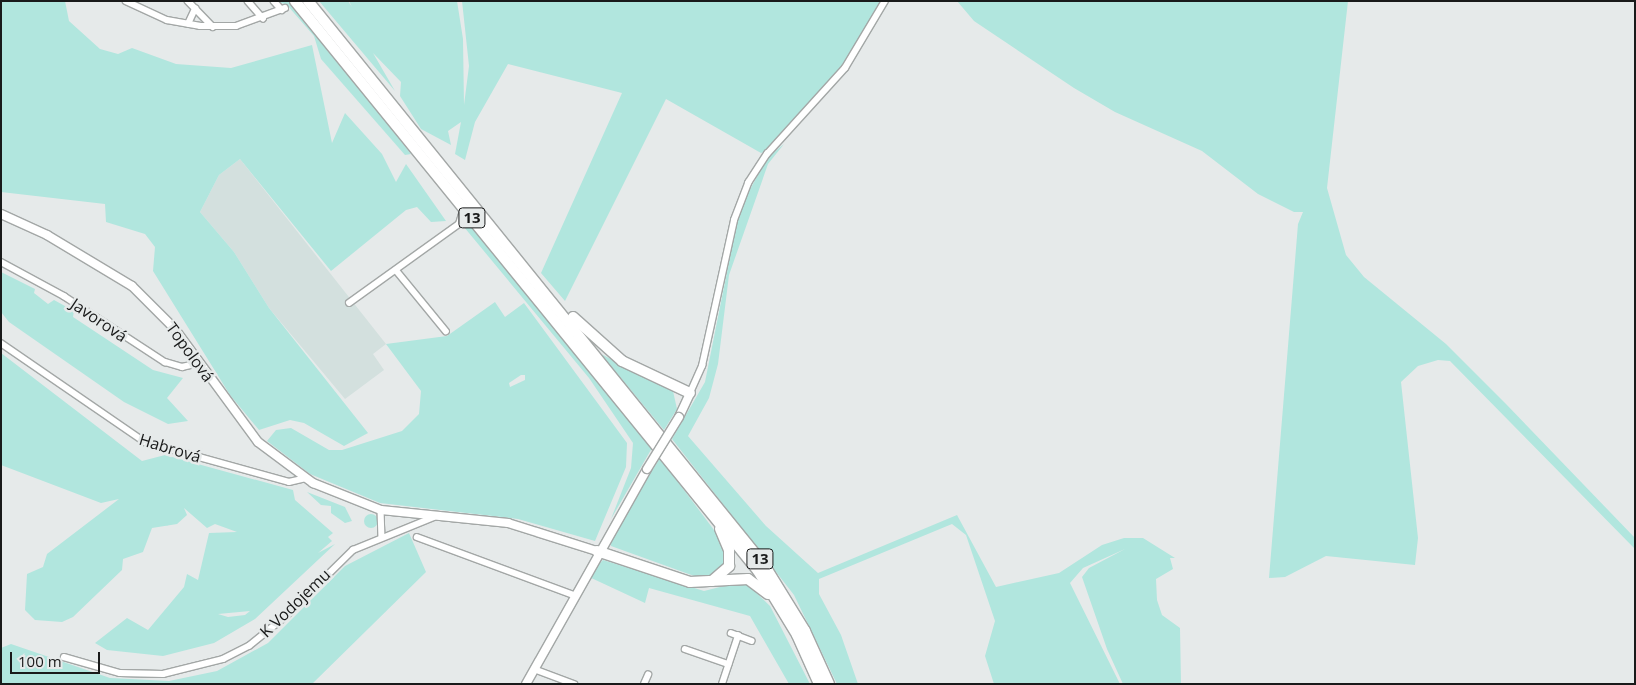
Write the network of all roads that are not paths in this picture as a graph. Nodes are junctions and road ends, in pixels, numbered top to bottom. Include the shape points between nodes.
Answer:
1 (126, 1) edge
2 (188, 1) edge
3 (248, 1) edge
4 (274, 1) edge
5 (295, 1) edge
6 (308, 1) edge
7 (885, 1) edge
8 (195, 9) junction
9 (263, 18) junction
10 (188, 24) junction
11 (213, 26) junction
12 (464, 208) junction
13 (1, 214) edge
14 (1, 262) edge
15 (396, 270) junction
16 (542, 287) junction
17 (349, 303) dead end
18 (446, 331) dead end
19 (1, 343) edge
20 (199, 363) junction
21 (690, 393) junction
22 (668, 458) junction
23 (306, 478) junction
24 (380, 510) junction
25 (434, 517) junction
26 (382, 536) junction
27 (417, 537) dead end
28 (597, 551) junction
29 (708, 584) junction
30 (574, 594) junction
31 (731, 633) dead end
32 (738, 636) junction
33 (752, 641) dead end
34 (686, 649) dead end
35 (64, 657) dead end
36 (728, 664) junction
37 (534, 669) junction
38 (648, 675) dead end
39 (526, 684) edge
40 (574, 684) edge
41 (644, 684) edge
42 (722, 684) edge
43 (815, 684) edge
44 (818, 684) edge
45 (828, 684) edge

1 - 10 street
2 - 8 street
3 - 9 street
4 - 9 street via 283,9
5 - 12 highway, 13
6 - 16 highway, 13
7 - 21 street via 845,68 767,154 748,183 734,220 702,366
8 - 10 street
8 - 11 street
9 - 11 street
10 - 11 street
12 - 15 street via 459,224
12 - 22 highway, 13
13 - 20 street, Topolová via 46,234 132,286 162,313
14 - 20 street, Javorová via 64,296 164,362 182,367
15 - 17 street
15 - 18 street
16 - 21 highway via 622,361
16 - 45 highway, 13 via 765,566 805,631
19 - 23 street, Habrová via 145,442 289,482
20 - 23 street, Topolová via 258,442
21 - 28 street, bridge
22 - 29 highway via 719,529 729,550 726,572
22 - 44 highway, 13 via 772,591
23 - 24 street, Topolová
24 - 25 street, Topolová
24 - 26 street
25 - 26 street, K Vodojemu
25 - 28 street, Topolová via 508,523
26 - 35 street, K Vodojemu via 353,550 286,616 250,646 223,659 163,674 120,673
27 - 30 street
28 - 29 highway
28 - 30 street
29 - 43 highway via 740,578 761,586
30 - 37 street
31 - 32 street
32 - 33 street
32 - 36 street
34 - 36 street
36 - 42 street
37 - 39 street
37 - 40 street
38 - 41 street

